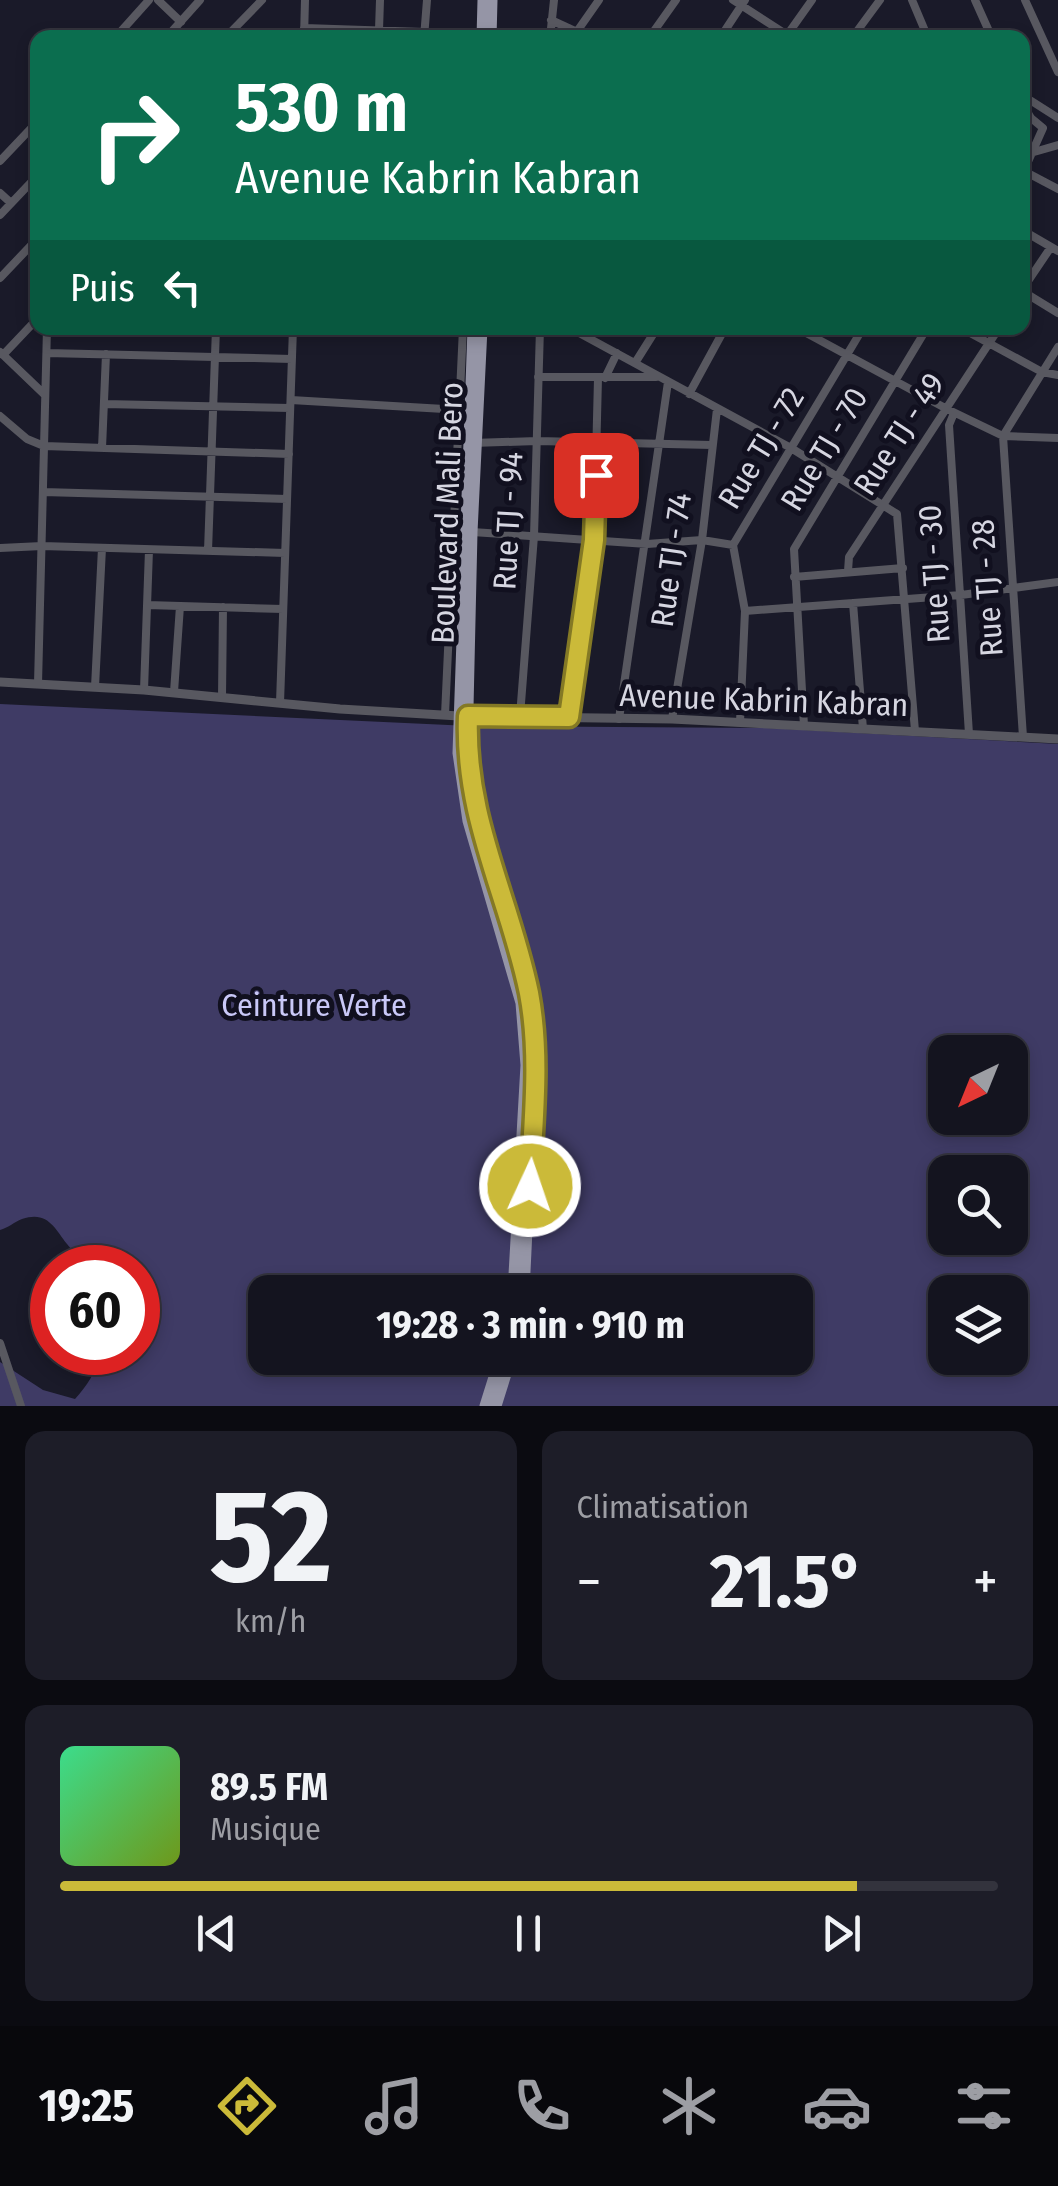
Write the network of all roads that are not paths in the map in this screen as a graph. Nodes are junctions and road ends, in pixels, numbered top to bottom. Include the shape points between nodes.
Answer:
1 (149, 0) edge
2 (158, 0) edge
3 (200, 0) edge
4 (262, 0) edge
5 (305, 0) edge
6 (380, 0) edge
7 (426, 0) edge
8 (483, 0) edge
9 (492, 0) edge
10 (554, 0) edge
11 (599, 0) edge
12 (676, 0) edge
13 (812, 0) edge
14 (880, 0) edge
15 (912, 0) edge
16 (975, 0) edge
17 (1025, 0) edge
18 (740, 2) edge
19 (551, 20) junction
20 (181, 22) junction
21 (122, 30) edge
22 (174, 30) edge
23 (234, 30) edge
24 (304, 30) edge
25 (378, 30) edge
26 (425, 30) edge
27 (482, 30) edge
28 (491, 30) edge
29 (550, 30) edge
30 (578, 30) joint
31 (655, 30) edge
32 (724, 30) edge
33 (780, 30) edge
34 (792, 30) edge
35 (858, 30) edge
36 (925, 30) edge
37 (988, 30) edge
38 (1058, 72) edge
39 (1030, 100) edge
40 (1030, 116) edge
41 (1058, 118) edge
42 (30, 130) edge
43 (1058, 145) edge
44 (1034, 152) junction
45 (1030, 159) edge
46 (0, 162) edge
47 (1030, 175) edge
48 (30, 183) edge
49 (1058, 189) edge
50 (0, 192) edge
51 (11, 203) junction
52 (0, 215) edge
53 (1030, 234) edge
54 (30, 246) edge
55 (1054, 248) edge
56 (0, 278) edge
57 (1030, 280) edge
58 (1030, 295) edge
59 (1058, 313) edge
60 (30, 326) edge
61 (47, 335) edge
62 (216, 335) edge
63 (293, 335) edge
64 (463, 335) edge
65 (473, 335) edge
66 (481, 335) edge
67 (540, 335) edge
68 (594, 335) edge
69 (652, 335) edge
70 (721, 335) edge
71 (811, 335) edge
72 (858, 335) edge
73 (923, 335) edge
74 (973, 335) edge
75 (995, 335) edge
76 (989, 344) junction
77 (1058, 347) edge
78 (46, 352) junction
79 (617, 353) junction
80 (847, 353) junction
81 (106, 354) junction
82 (1, 355) edge
83 (214, 357) junction
84 (292, 359) junction
85 (634, 363) junction
86 (1042, 372) junction
87 (1058, 375) edge
88 (538, 377) junction
89 (602, 378) junction
90 (896, 379) junction
91 (664, 380) junction
92 (46, 394) junction
93 (689, 394) junction
94 (104, 404) junction
95 (291, 404) junction
96 (213, 406) junction
97 (717, 408) junction
98 (465, 410) junction
99 (951, 411) junction
100 (0, 416) edge
101 (1004, 436) junction
102 (1058, 438) edge
103 (537, 441) junction
104 (597, 442) junction
105 (472, 443) junction
106 (660, 444) junction
107 (712, 445) junction
108 (44, 446) junction
109 (102, 448) junction
110 (791, 448) junction
111 (211, 452) junction
112 (289, 454) junction
113 (838, 475) junction
114 (43, 492) junction
115 (210, 496) junction
116 (287, 500) junction
117 (883, 503) junction
118 (472, 532) junction
119 (534, 536) junction
120 (594, 540) junction
121 (702, 540) junction
122 (647, 544) junction
123 (733, 544) junction
124 (42, 546) junction
125 (0, 548) edge
126 (102, 548) junction
127 (150, 550) junction
128 (208, 551) junction
129 (285, 553) junction
130 (904, 568) junction
131 (848, 571) junction
132 (794, 577) junction
133 (1058, 582) edge
134 (1011, 587) junction
135 (961, 595) junction
136 (906, 600) junction
137 (852, 603) junction
138 (147, 606) junction
139 (180, 606) junction
140 (223, 607) junction
141 (795, 607) junction
142 (283, 608) junction
143 (744, 611) junction
144 (453, 679) junction
145 (0, 682) edge
146 (38, 684) junction
147 (95, 687) junction
148 (144, 690) junction
149 (174, 692) junction
150 (222, 697) junction
151 (463, 700) junction
152 (280, 703) junction
153 (520, 716) junction
154 (569, 717) junction
155 (618, 718) junction
156 (672, 719) junction
157 (459, 721) junction
158 (740, 722) junction
159 (804, 726) junction
160 (863, 728) junction
161 (915, 731) junction
162 (969, 734) junction
163 (1023, 737) junction
164 (1058, 740) edge
165 (514, 1275) edge
166 (525, 1275) edge
167 (0, 1343) edge
168 (495, 1375) edge
169 (506, 1375) edge
170 (21, 1406) edge
171 (486, 1406) edge
172 (496, 1406) edge

1 - 21 street
2 - 20 street
3 - 20 street
4 - 23 street
5 - 24 street
6 - 25 street
7 - 26 street
8 - 27 main road
9 - 28 main road
10 - 19 street
11 - 30 street
12 - 31 street
13 - 34 street
14 - 35 street
15 - 36 street
16 - 37 street
17 - 38 street
18 - 32 street
18 - 33 street
19 - 29 street
19 - 30 street
20 - 22 street
39 - 41 street
40 - 44 street via 1043,128
42 - 46 street
43 - 44 street
44 - 45 street
47 - 49 street
48 - 51 street
50 - 51 street
51 - 52 street
53 - 55 street
54 - 56 street
55 - 57 street
58 - 59 street
60 - 82 street
61 - 78 street
62 - 83 street
63 - 84 street
64 - 98 street
65 - 98 main road, Boulevard Mali Bero
66 - 105 main road, Boulevard Mali Bero
67 - 88 street, Rue TJ - 94
68 - 79 street
69 - 85 street
70 - 93 street
71 - 80 street
72 - 80 street, Rue TJ - 72
73 - 90 street, Rue TJ - 70
74 - 76 street
75 - 76 street, Rue TJ - 49
76 - 86 street
76 - 99 street, Rue TJ - 49
77 - 86 street
78 - 81 street
78 - 92 street
79 - 85 street
79 - 89 street
80 - 90 street
80 - 110 street, Rue TJ - 72
81 - 83 street
81 - 94 street
82 - 92 street
83 - 84 street
83 - 96 street
84 - 95 street
85 - 91 street
86 - 87 street
86 - 101 street
88 - 89 street
88 - 103 street, Rue TJ - 94
89 - 91 street
89 - 104 street
90 - 99 street
90 - 113 street, Rue TJ - 70
91 - 93 street
91 - 106 street
92 - 108 street
93 - 97 street
94 - 96 street
94 - 109 street
95 - 96 street
95 - 98 street
95 - 112 street
96 - 111 street
97 - 107 street, Rue TJ - 74
97 - 110 street
98 - 105 main road, Boulevard Mali Bero
98 - 144 street
99 - 101 street
99 - 117 street, Rue TJ - 49
99 - 135 street, Rue TJ - 30
100 - 108 street
101 - 102 street
101 - 134 street, Rue TJ - 28
103 - 104 street
103 - 105 street
103 - 119 street, Rue TJ - 94
104 - 106 street
104 - 120 street
105 - 118 main road, Boulevard Mali Bero
105 - 144 main road, Boulevard Mali Bero
106 - 107 street
106 - 122 street
107 - 121 street, Rue TJ - 74
108 - 109 street
108 - 114 street
109 - 111 street
110 - 113 street
110 - 123 street, Rue TJ - 72
111 - 112 street
111 - 115 street
112 - 116 street
113 - 117 street
113 - 132 street, Rue TJ - 70 via 796,544
114 - 115 street
114 - 124 street
115 - 116 street
115 - 128 street
116 - 129 street
117 - 130 street via 898,516
117 - 131 street, Rue TJ - 49 via 847,560
118 - 119 street
118 - 151 main road, Boulevard Mali Bero
119 - 120 street
119 - 153 street, Rue TJ - 94
120 - 122 street
120 - 154 street
121 - 122 street
121 - 123 street
121 - 156 street, Rue TJ - 74
122 - 155 street
123 - 143 street, Rue TJ - 72
124 - 125 street
124 - 126 street
124 - 146 street
126 - 127 street
126 - 147 street
127 - 128 street
127 - 138 street
128 - 129 street
129 - 142 street
130 - 131 street
130 - 136 street
131 - 132 street
132 - 141 street, Rue TJ - 70
133 - 134 street
134 - 135 street
134 - 163 street, Rue TJ - 28
135 - 136 street
135 - 162 street, Rue TJ - 30
136 - 137 street
136 - 161 street
137 - 141 street
137 - 160 street
138 - 139 street
138 - 148 street
139 - 140 street
139 - 149 street
140 - 142 street
140 - 150 street
141 - 143 street
141 - 159 street, Rue TJ - 70
142 - 152 street
143 - 158 street, Rue TJ - 72
144 - 151 main road, Boulevard Mali Bero
144 - 157 street
145 - 146 street, Avenue Kabrin Kabran
146 - 147 street, Avenue Kabrin Kabran
147 - 148 street, Avenue Kabrin Kabran
148 - 149 street, Avenue Kabrin Kabran
149 - 150 street, Avenue Kabrin Kabran
150 - 152 street, Avenue Kabrin Kabran
151 - 157 main road
152 - 157 street, Avenue Kabrin Kabran
153 - 154 street, Avenue Kabrin Kabran
153 - 157 street, Avenue Kabrin Kabran
154 - 155 street, Avenue Kabrin Kabran
155 - 156 street, Avenue Kabrin Kabran
156 - 158 street, Avenue Kabrin Kabran
157 - 165 main road via 462,798 515,978 526,1044
157 - 166 main road via 536,1042
158 - 159 street, Avenue Kabrin Kabran
159 - 160 street, Avenue Kabrin Kabran
160 - 161 street, Avenue Kabrin Kabran
161 - 162 street, Avenue Kabrin Kabran
162 - 163 street, Avenue Kabrin Kabran
163 - 164 street, Avenue Kabrin Kabran
167 - 170 street
168 - 171 main road
169 - 172 main road

